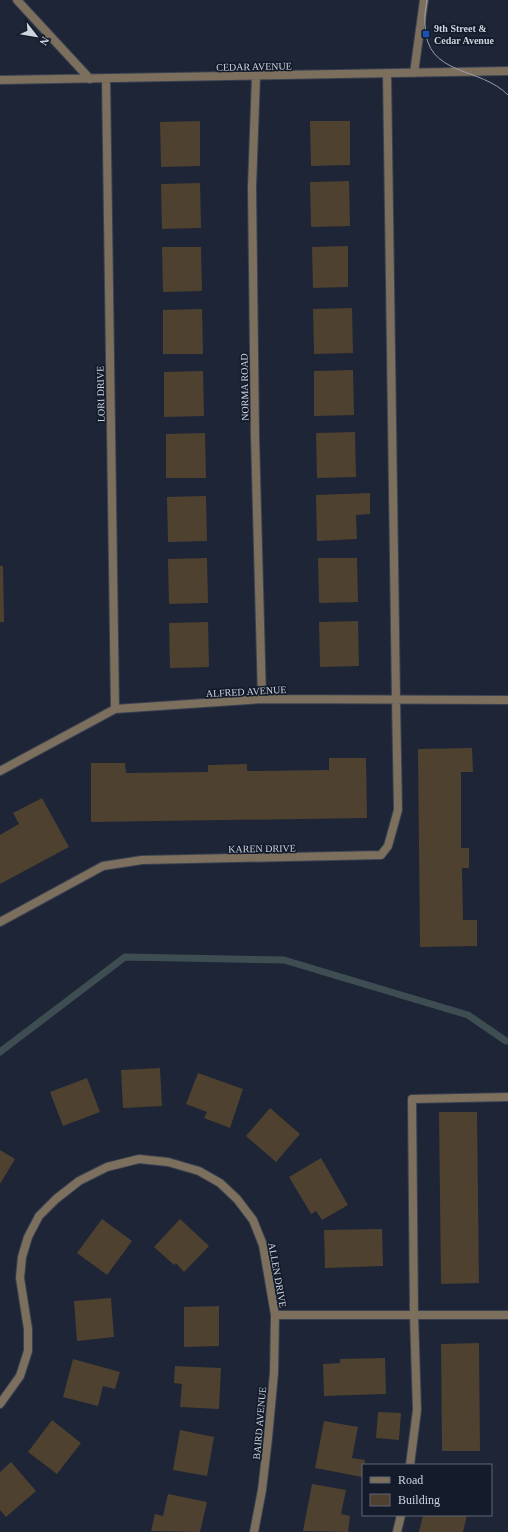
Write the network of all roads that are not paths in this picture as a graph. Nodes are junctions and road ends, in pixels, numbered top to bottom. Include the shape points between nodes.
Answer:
1 (17, 0) edge
2 (424, 0) edge
3 (508, 71) edge
4 (387, 73) junction
5 (414, 73) junction
6 (256, 76) junction
7 (106, 78) junction
8 (90, 79) junction
9 (0, 80) edge
10 (262, 699) junction
11 (396, 700) junction
12 (508, 700) edge
13 (115, 709) junction
14 (0, 771) edge
15 (0, 922) edge
16 (508, 1097) edge
17 (275, 1315) junction
18 (414, 1315) junction
19 (508, 1315) edge
20 (0, 1404) edge
21 (410, 1464) edge
22 (401, 1516) edge
23 (254, 1532) edge
24 (397, 1532) edge

1 - 8 street
2 - 5 street
3 - 5 street, CEDAR AVENUE
4 - 5 street, CEDAR AVENUE
4 - 6 street, CEDAR AVENUE
4 - 11 street
6 - 7 street, CEDAR AVENUE
6 - 10 street, NORMA ROAD via 252,187
7 - 8 street, CEDAR AVENUE
7 - 13 street, LORI DRIVE
8 - 9 street, CEDAR AVENUE
10 - 11 street, ALFRED AVENUE
10 - 13 street, ALFRED AVENUE
11 - 12 street, ALFRED AVENUE
11 - 15 street, KAREN DRIVE via 398,810 388,846 381,855 142,860 103,866
13 - 14 street, ALFRED AVENUE
16 - 18 street via 412,1099
17 - 18 street, ALLEN DRIVE
17 - 20 street, ALLEN DRIVE via 263,1245 253,1220 237,1199 220,1184 199,1171 168,1162 139,1159 107,1167 79,1181 56,1199 39,1216 28,1237 22,1257 20,1278 28,1329 28,1351 20,1376
17 - 23 street, BAIRD AVENUE via 274,1373 268,1438
18 - 19 street, ALLEN DRIVE
18 - 21 street via 417,1410
22 - 24 street

